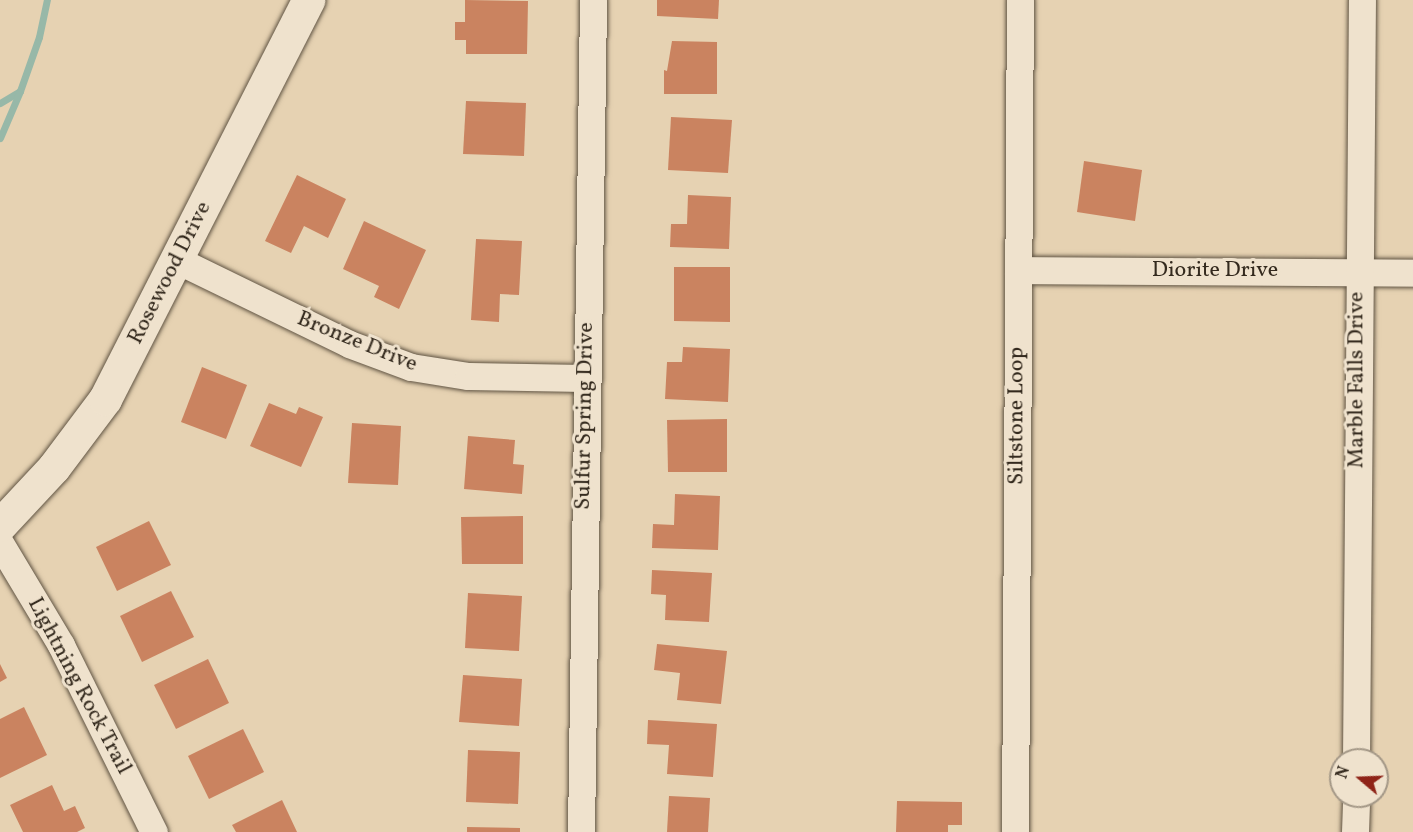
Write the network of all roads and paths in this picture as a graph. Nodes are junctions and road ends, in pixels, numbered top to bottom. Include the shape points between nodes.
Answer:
1 (308, 0) edge
2 (593, 0) edge
3 (1020, 0) edge
4 (1362, 0) edge
5 (177, 260) junction
6 (1018, 270) junction
7 (1358, 272) junction
8 (1413, 273) edge
9 (585, 378) junction
10 (0, 525) edge
11 (0, 543) edge
12 (1356, 748) edge
13 (1356, 808) edge
14 (154, 832) edge
15 (581, 832) edge
16 (1015, 832) edge
17 (1356, 832) edge

1 - 5 street, Rosewood Drive
2 - 9 street, Sulfur Spring Drive
3 - 6 street, Siltstone Loop
4 - 7 street, Marble Falls Drive
5 - 9 street, Bronze Drive via 349,344 411,367 468,376
5 - 10 street, Rosewood Drive via 105,399 54,466
6 - 7 street, Diorite Drive
6 - 16 street, Siltstone Loop
7 - 8 street, Diorite Drive
7 - 12 street, Marble Falls Drive
9 - 15 street, Sulfur Spring Drive
11 - 14 street, Lightning Rock Trail via 61,645
13 - 17 street

